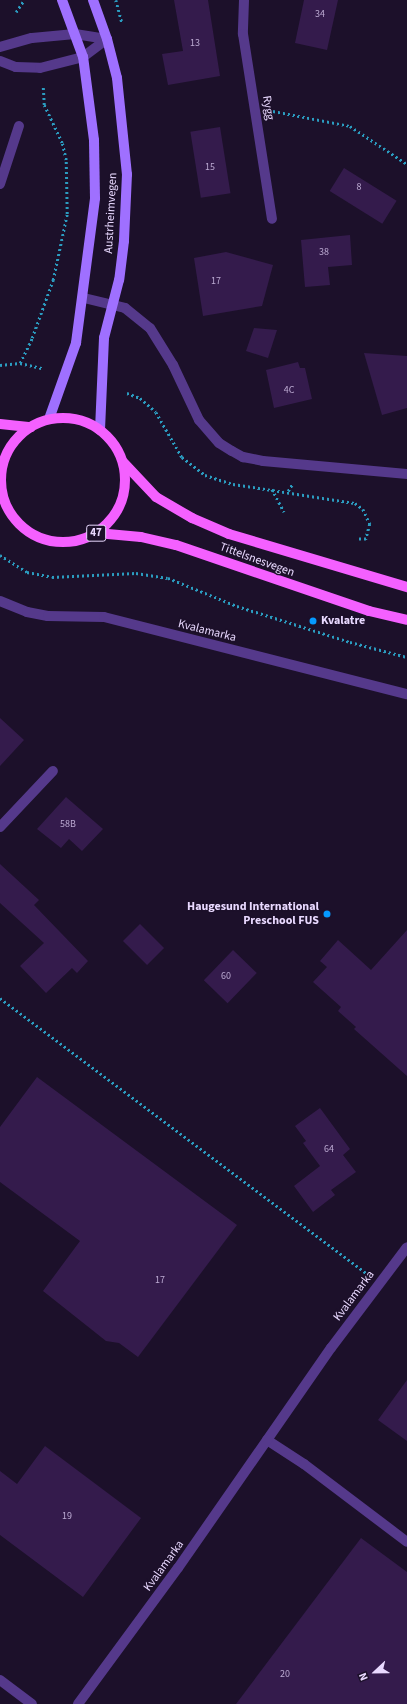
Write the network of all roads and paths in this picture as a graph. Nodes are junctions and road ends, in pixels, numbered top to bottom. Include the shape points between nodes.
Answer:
1 (24, 0) edge
2 (62, 0) edge
3 (93, 0) edge
4 (244, 0) edge
5 (16, 12) dead end
6 (75, 34) junction
7 (107, 39) junction
8 (0, 47) edge
9 (83, 57) junction
10 (0, 61) edge
11 (43, 84) dead end
12 (255, 109) junction
13 (20, 126) dead end
14 (3, 164) edge
15 (407, 164) edge
16 (0, 184) edge
17 (272, 219) dead end
18 (84, 298) junction
19 (112, 304) junction
20 (20, 363) junction
21 (0, 364) edge
22 (42, 368) dead end
23 (127, 393) dead end
24 (48, 419) junction
25 (0, 424) edge
26 (31, 427) junction
27 (100, 430) junction
28 (123, 462) junction
29 (407, 474) edge
30 (272, 489) junction
31 (2, 497) edge
32 (284, 512) dead end
33 (97, 533) junction
34 (358, 539) dead end
35 (0, 555) edge
36 (407, 587) edge
37 (1, 603) edge
38 (407, 620) edge
39 (407, 656) edge
40 (407, 694) edge
41 (53, 771) dead end
42 (0, 827) edge
43 (0, 998) edge
44 (407, 1247) edge
45 (380, 1283) junction
46 (267, 1440) junction
47 (407, 1542) edge
48 (0, 1680) edge
49 (32, 1704) edge
50 (78, 1704) edge

1 - 5 path
2 - 6 main road, Austrheimvegen
3 - 7 main road, Austrheimvegen
4 - 12 street, Rygg via 243,34
6 - 7 street
6 - 8 street via 32,38
6 - 9 main road, Austrheimvegen
7 - 9 street
7 - 19 main road, Austrheimvegen via 122,113 127,174 124,241
9 - 10 street via 40,68 16,67
9 - 18 main road, Austrheimvegen via 94,140 95,191
11 - 20 path via 44,105 62,143 66,160 66,214 53,280
12 - 15 path via 293,113 350,126
12 - 17 street, Rygg
13 - 14 street
14 - 16 street
18 - 19 street
18 - 24 main road, Austrheimvegen via 76,343
19 - 27 main road, Austrheimvegen via 101,365
19 - 29 street via 133,313 150,328 173,365 199,420 214,438 232,451 243,457 263,461
20 - 21 path
20 - 22 path
23 - 30 path via 140,398 156,412 182,457 194,468 218,480
24 - 26 main road, 47
24 - 27 main road, 47 via 75,419
25 - 26 main road
26 - 31 main road, 47 via 20,435 5,459 1,472
27 - 28 main road, 47 via 110,438
28 - 33 main road, 47 via 125,489 122,502 107,525
28 - 36 main road, Tittelsnesvegen / 47 via 156,497 214,528
30 - 32 path
30 - 34 path via 355,503 363,509 370,524 366,539
31 - 33 main road, 47 via 19,524 42,539 70,542
33 - 38 main road, Tittelsnesvegen / 47 via 141,537 176,545 369,611
35 - 39 path via 27,572 52,577 136,573 168,578 244,608 350,642
37 - 40 street, Kvalamarka via 48,616 104,617
41 - 42 street
43 - 45 path
44 - 45 street, Kvalamarka
45 - 46 street, Kvalamarka
46 - 47 street via 304,1464
46 - 50 street, Kvalamarka via 178,1568
48 - 49 street

